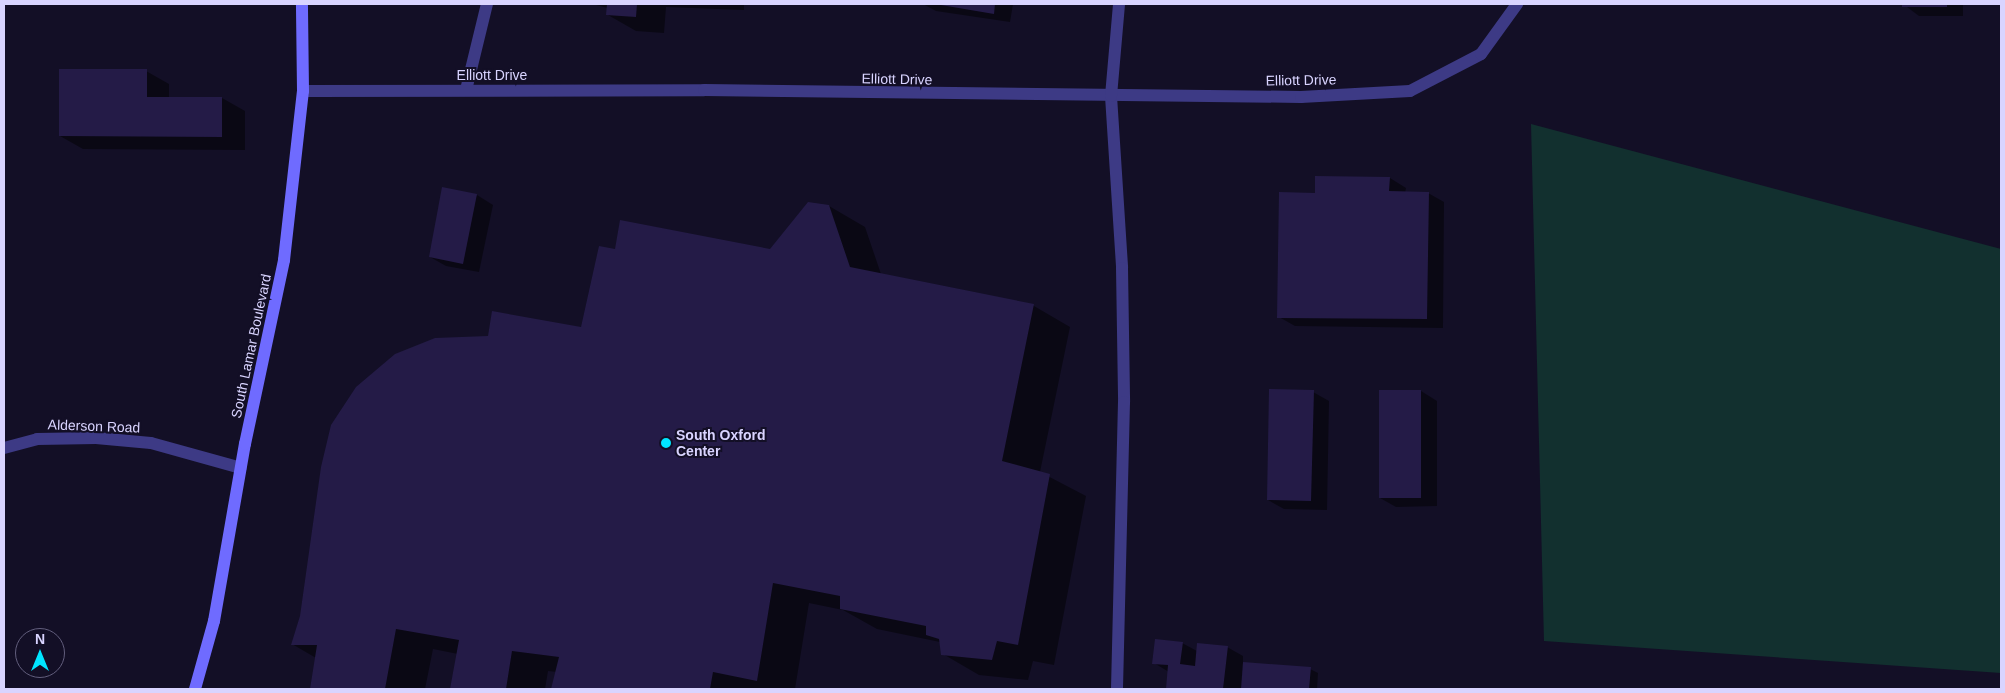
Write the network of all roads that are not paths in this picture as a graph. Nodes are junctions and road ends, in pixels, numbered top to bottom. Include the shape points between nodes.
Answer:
1 (302, 4) edge
2 (486, 4) edge
3 (1119, 4) edge
4 (1516, 4) edge
5 (466, 90) junction
6 (303, 91) junction
7 (1111, 96) junction
8 (4, 448) edge
9 (241, 468) junction
10 (195, 689) edge
11 (1117, 689) edge

1 - 6 street, South Lamar Boulevard
2 - 5 street
3 - 7 street
4 - 7 street, Elliott Drive via 1481,54 1410,91 1301,97
5 - 6 street, Elliott Drive
5 - 7 street, Elliott Drive
6 - 9 street, South Lamar Boulevard via 284,260
7 - 11 street via 1122,268 1124,402
8 - 9 street, Alderson Road via 37,438 96,438 151,443
9 - 10 street, South Lamar Boulevard via 214,621

